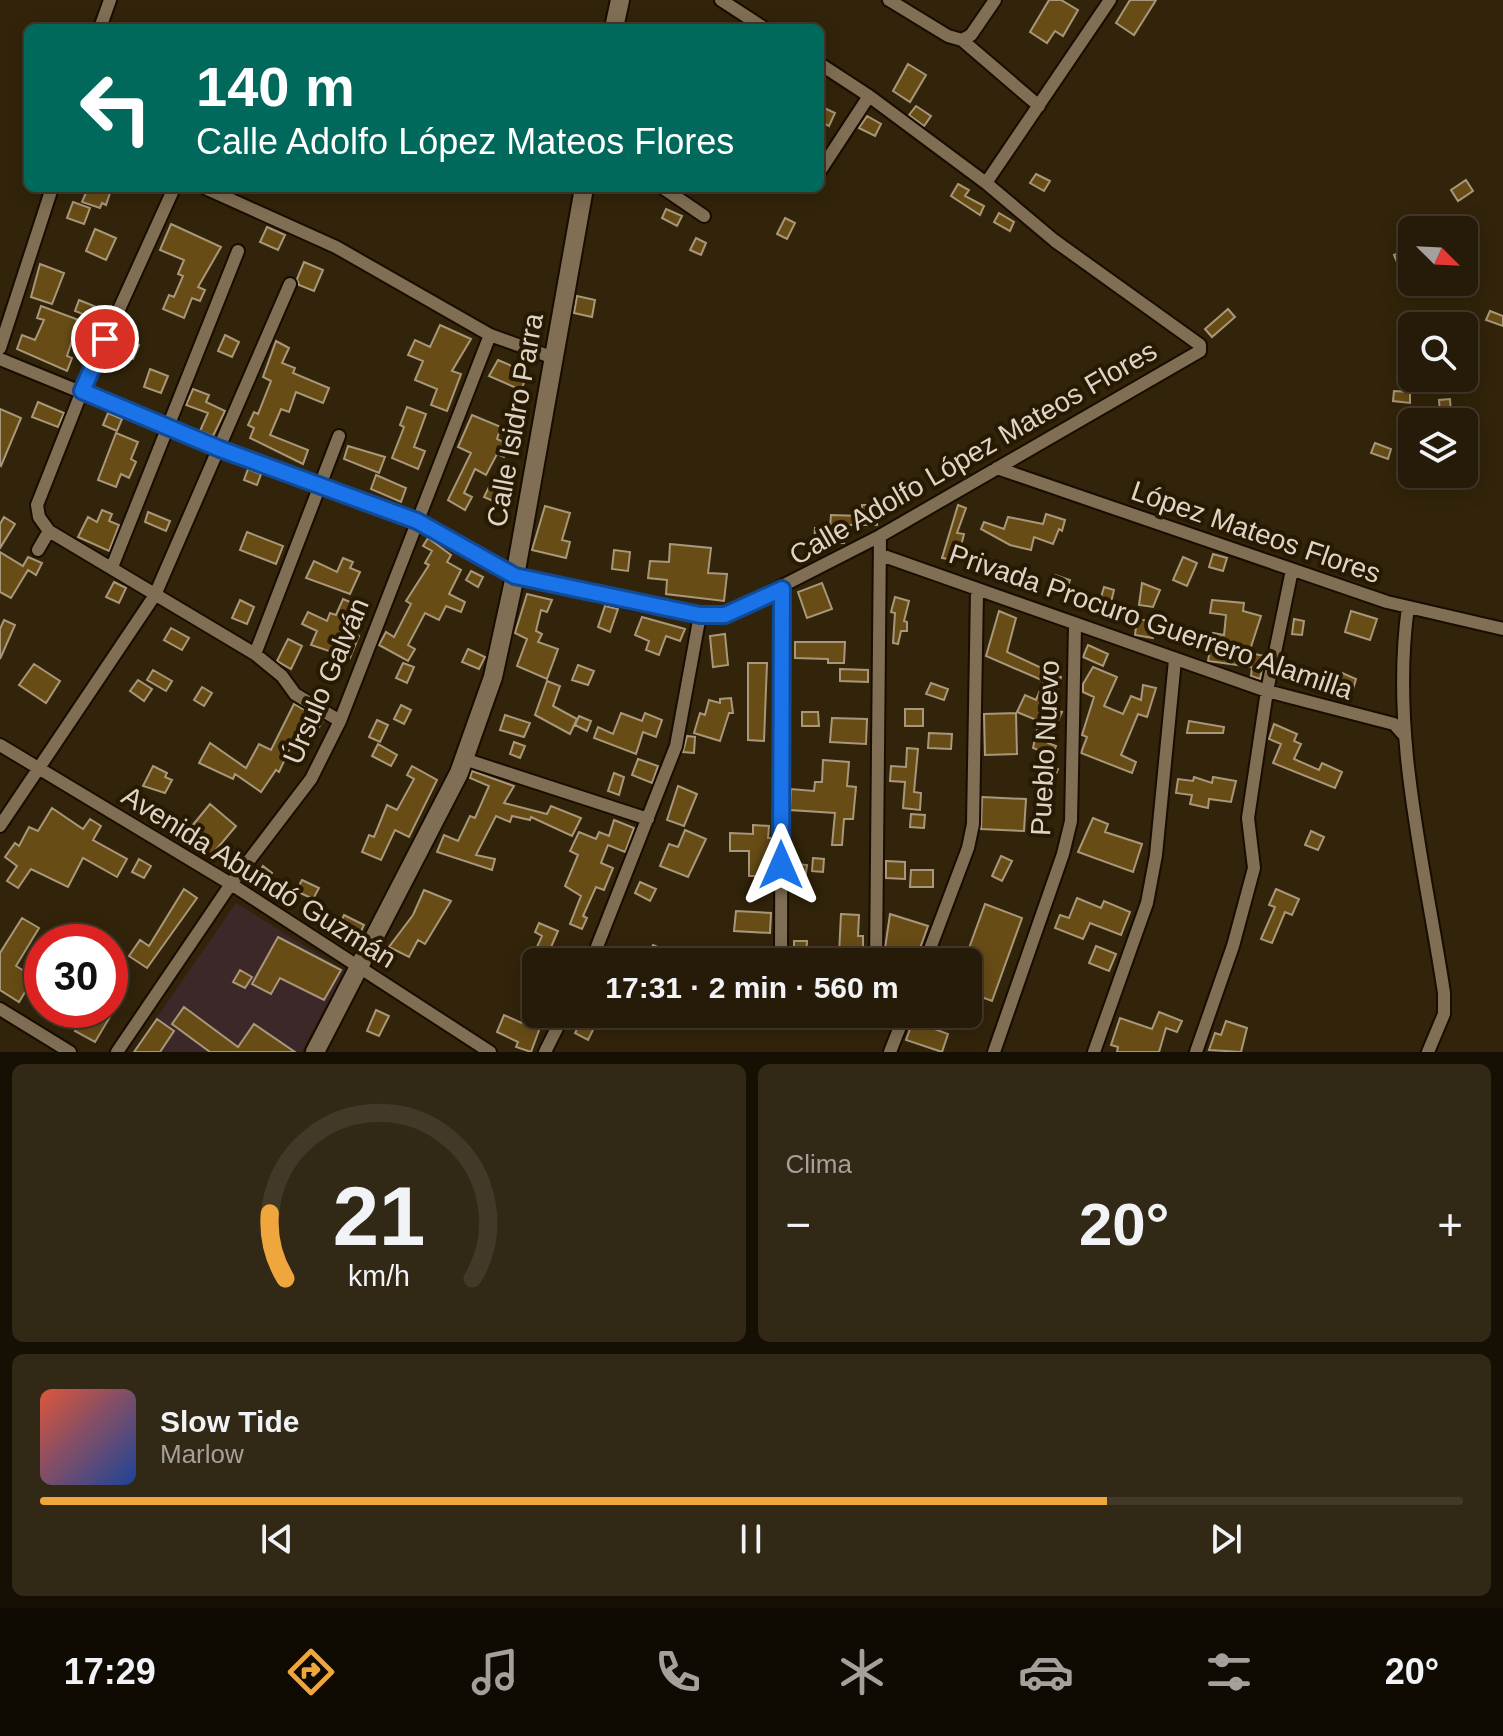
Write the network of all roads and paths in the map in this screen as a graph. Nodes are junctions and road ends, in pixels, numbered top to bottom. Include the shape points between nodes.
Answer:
1 (110, 0) edge
2 (620, 0) edge
3 (721, 0) edge
4 (889, 0) edge
5 (995, 0) edge
6 (1110, 0) edge
7 (101, 24) edge
8 (615, 24) edge
9 (758, 24) edge
10 (962, 40) junction
11 (824, 67) edge
12 (869, 96) junction
13 (1039, 106) junction
14 (824, 165) edge
15 (986, 183) junction
16 (51, 192) edge
17 (172, 192) edge
18 (214, 192) edge
19 (583, 192) edge
20 (669, 192) edge
21 (704, 216) dead end
22 (238, 251) dead end
23 (290, 284) dead end
24 (490, 335) junction
25 (0, 348) edge
26 (554, 358) junction
27 (0, 359) edge
28 (82, 391) junction
29 (166, 426) junction
30 (339, 436) dead end
31 (220, 449) junction
32 (997, 468) junction
33 (317, 485) junction
34 (417, 521) junction
35 (49, 531) junction
36 (880, 536) junction
37 (38, 550) dead end
38 (881, 555) junction
39 (112, 567) junction
40 (1292, 570) junction
41 (515, 576) junction
42 (782, 589) junction
43 (977, 591) junction
44 (155, 595) junction
45 (1408, 607) junction
46 (700, 615) junction
47 (1075, 626) junction
48 (1503, 629) edge
49 (255, 654) junction
50 (1175, 660) junction
51 (1267, 691) junction
52 (340, 721) junction
53 (1404, 735) junction
54 (0, 745) edge
55 (464, 759) junction
56 (39, 767) junction
57 (648, 819) junction
58 (0, 826) edge
59 (231, 884) junction
60 (597, 948) edge
61 (781, 948) edge
62 (876, 948) edge
63 (930, 948) edge
64 (359, 966) junction
65 (0, 1009) edge
66 (557, 1028) edge
67 (899, 1028) edge
68 (70, 1052) edge
69 (117, 1052) edge
70 (315, 1052) edge
71 (490, 1052) edge
72 (545, 1052) edge
73 (890, 1052) edge
74 (994, 1052) edge
75 (1094, 1052) edge
76 (1196, 1052) edge
77 (1428, 1052) edge

1 - 7 street
2 - 8 street
3 - 9 street
4 - 10 street
5 - 10 street
6 - 13 street
10 - 13 street
11 - 12 street
12 - 14 street
12 - 15 street
13 - 15 street
15 - 32 street, Calle Adolfo López Mateos Flores via 1055,241 1200,345 1200,351
16 - 25 street
17 - 28 street
18 - 24 street via 336,247
19 - 26 street, Calle Isidro Parra
20 - 21 street
22 - 29 street
23 - 31 street
24 - 26 street
24 - 34 street, Úrsulo Galván
26 - 41 street, Calle Isidro Parra
27 - 28 street, Calle Adolfo López Mateos Flores
28 - 29 street, Calle Adolfo López Mateos Flores
28 - 35 street via 37,505
29 - 31 street, Calle Adolfo López Mateos Flores
29 - 39 street
30 - 33 street
31 - 33 street, Calle Adolfo López Mateos Flores
31 - 44 street
32 - 36 street, Calle Adolfo López Mateos Flores
32 - 40 street, López Mateos Flores
33 - 34 street, Calle Adolfo López Mateos Flores
33 - 49 street
34 - 41 street, Calle Adolfo López Mateos Flores
34 - 52 street, Úrsulo Galván
35 - 37 street
35 - 39 street
36 - 38 street
36 - 42 street, Calle Adolfo López Mateos Flores
38 - 43 street, Privada Procuro Guerrero Alamilla
38 - 62 street
39 - 44 street
40 - 45 street, López Mateos Flores
40 - 51 street
41 - 46 street, Calle Adolfo López Mateos Flores
41 - 55 street, Calle Isidro Parra via 493,677
42 - 46 street, Calle Adolfo López Mateos Flores via 725,615
42 - 61 street
43 - 47 street, Privada Procuro Guerrero Alamilla
43 - 63 street via 973,824
44 - 49 street
44 - 56 street
45 - 48 street, López Mateos Flores
45 - 53 street
46 - 57 street via 676,746
47 - 50 street, Privada Procuro Guerrero Alamilla
47 - 74 street, Pueblo Nuevo via 1071,821
49 - 52 street via 295,694
50 - 51 street, Privada Procuro Guerrero Alamilla
50 - 75 street via 1147,903
51 - 53 street, Privada Procuro Guerrero Alamilla via 1394,724
51 - 76 street via 1248,818 1254,868
52 - 59 street, Úrsulo Galván via 311,779
53 - 77 street via 1444,993 1444,1014
54 - 56 street, Avenida Abundó Guzmán
55 - 57 street
55 - 64 street, Calle Isidro Parra
56 - 58 street
56 - 59 street, Avenida Abundó Guzmán
57 - 60 street
59 - 64 street, Avenida Abundó Guzmán
59 - 69 street, Úrsulo Galván
64 - 70 street, Calle Isidro Parra
64 - 71 street, Avenida Abundó Guzmán
65 - 68 street
66 - 72 street
67 - 73 street

